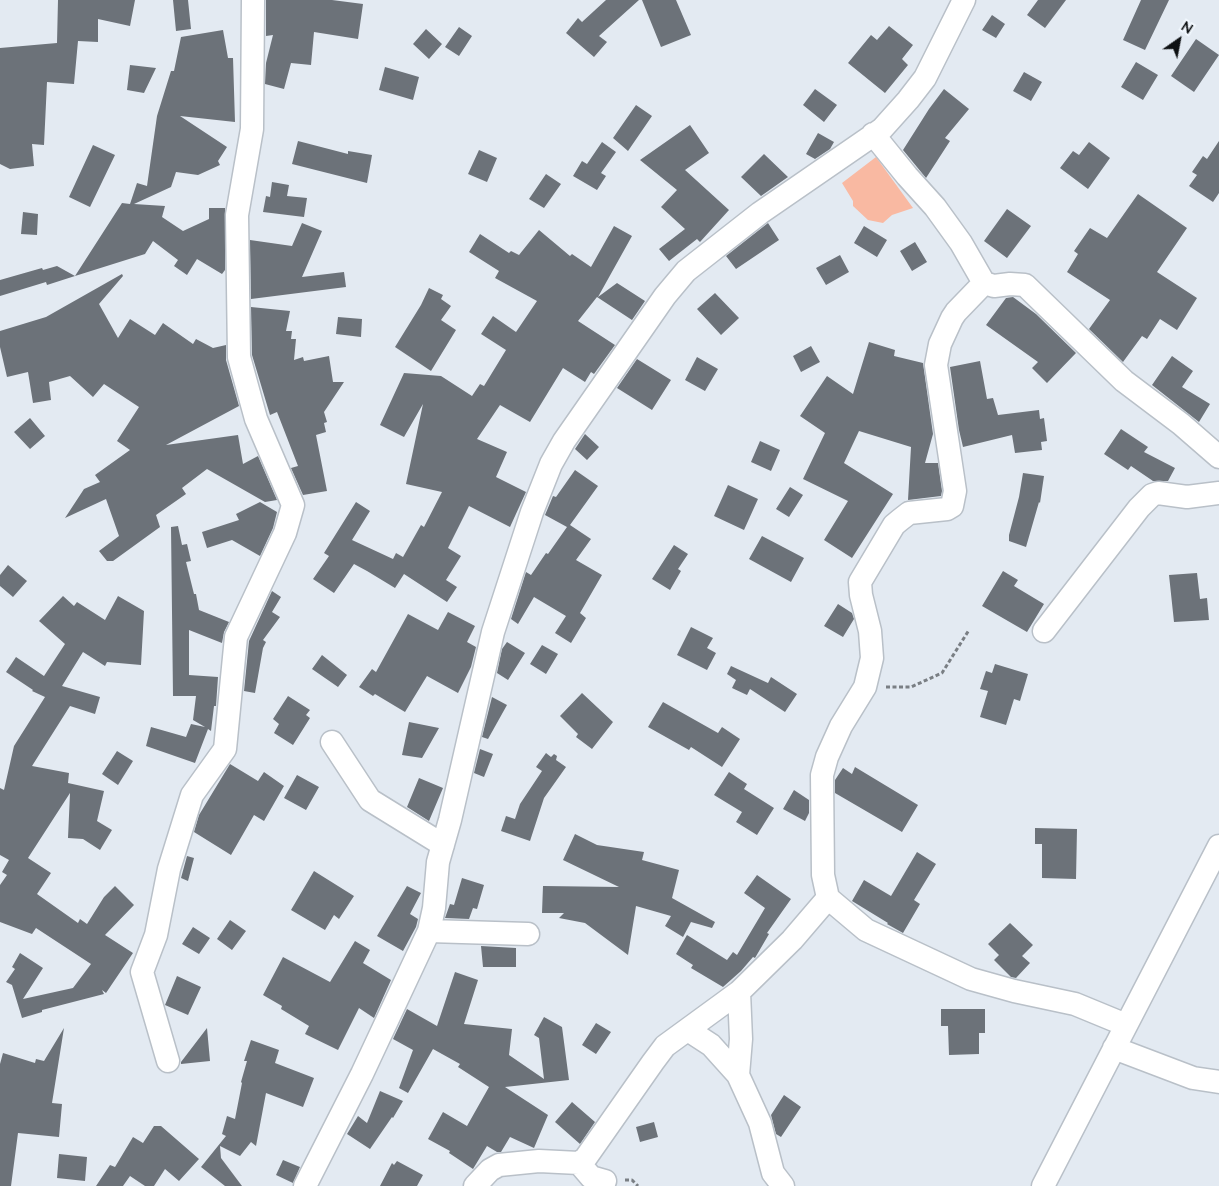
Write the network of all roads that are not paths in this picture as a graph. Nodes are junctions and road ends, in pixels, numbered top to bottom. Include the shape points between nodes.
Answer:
1 (253, 0) edge
2 (964, 0) edge
3 (873, 134) junction
4 (984, 283) junction
5 (1219, 457) edge
6 (1219, 494) edge
7 (1044, 632) dead end
8 (332, 742) dead end
9 (443, 845) junction
10 (1219, 846) edge
11 (828, 898) junction
12 (429, 931) junction
13 (528, 934) dead end
14 (739, 992) junction
15 (1126, 1025) junction
16 (688, 1030) junction
17 (1114, 1048) junction
18 (168, 1061) dead end
19 (738, 1075) junction
20 (1219, 1082) edge
21 (579, 1162) junction
22 (305, 1186) edge
23 (475, 1186) edge
24 (602, 1186) edge
25 (783, 1186) edge
26 (1043, 1186) edge

1 - 18 street via 252,129 237,215 239,357 256,419 293,505 285,533 236,637 225,749 192,795 169,869 156,935 142,972
2 - 3 street via 925,78 882,129
3 - 4 street via 961,243
3 - 9 street via 760,213 686,271 664,296 564,440 532,512 494,632
4 - 5 street via 994,286 1025,285 1124,381
4 - 11 street via 952,318 940,344 936,365 955,491 952,506 909,514 894,526 860,582 872,658 865,687 841,726 822,775 823,875
6 - 7 street via 1187,497 1152,495
8 - 9 street via 370,800
9 - 12 street
10 - 15 street
11 - 14 street via 792,940
11 - 15 street via 866,930 971,980 1075,1004
12 - 13 street
12 - 22 street
14 - 16 street
14 - 19 street via 741,1039
15 - 17 street
16 - 19 street via 711,1045
16 - 21 street via 665,1046 585,1159
17 - 20 street via 1193,1078
17 - 26 street
19 - 25 street via 760,1123 773,1173
21 - 23 street via 499,1164
21 - 24 street via 591,1177 605,1181

